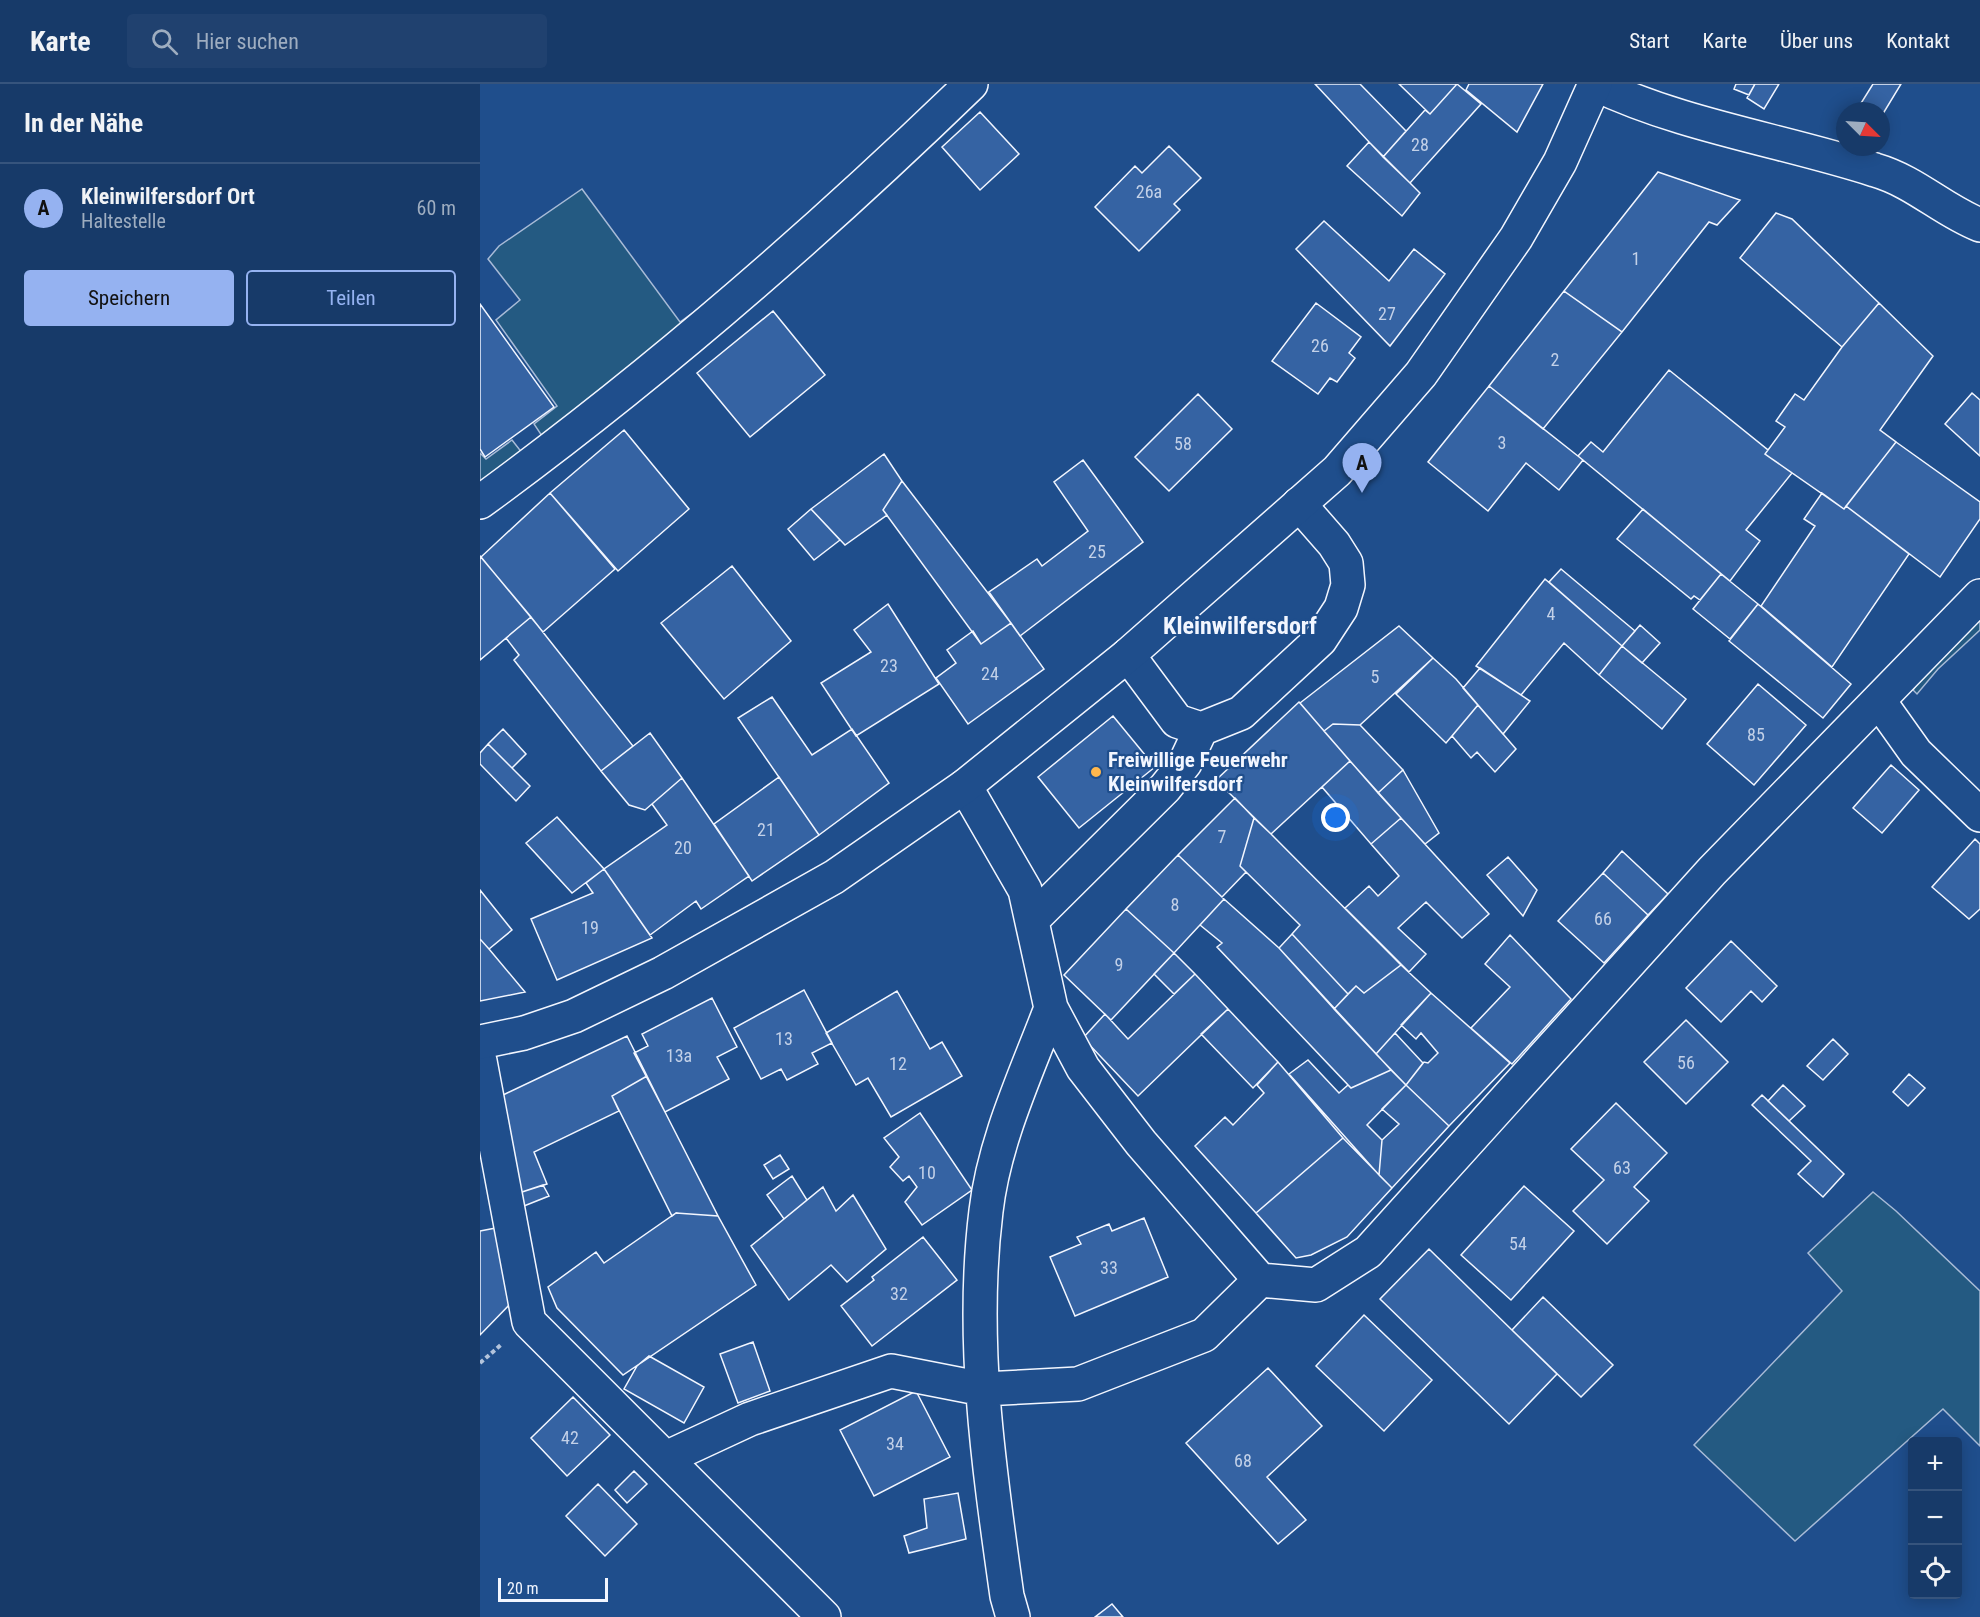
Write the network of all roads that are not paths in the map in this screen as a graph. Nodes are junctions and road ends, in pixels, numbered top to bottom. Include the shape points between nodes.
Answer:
1 (971, 84) edge
2 (1595, 84) edge
3 (1969, 221) edge
4 (1980, 249) edge
5 (480, 502) edge
6 (1299, 504) junction
7 (1980, 596) edge
8 (1128, 655) junction
9 (1879, 701) junction
10 (1201, 729) junction
11 (965, 786) junction
12 (1980, 815) edge
13 (1032, 920) junction
14 (1051, 1008) junction
15 (480, 1042) edge
16 (480, 1061) edge
17 (1260, 1280) junction
18 (983, 1389) junction
19 (666, 1458) junction
20 (824, 1617) edge
21 (1013, 1617) edge

1 - 5 street via 759,281
2 - 3 street via 1635,103 1878,170 1923,190
2 - 6 street via 1560,162 1516,238 1421,374 1336,471
3 - 4 street
6 - 8 street
6 - 10 street via 1346,563 1348,585 1341,608 1320,640 1241,713
7 - 9 street
8 - 10 street via 1177,722
8 - 11 street
9 - 12 street via 1916,753
9 - 17 street via 1713,871 1368,1252 1316,1285
10 - 13 street via 1185,763 1165,788
11 - 13 street via 1025,890
11 - 15 street via 834,877 663,973 574,1016 524,1033
13 - 14 street
14 - 17 street via 1083,1068 1141,1143
14 - 18 street via 1001,1141 986,1210 979,1319
16 - 19 street via 529,1322
17 - 18 street via 1204,1335 1078,1384
18 - 19 street via 891,1371 750,1419
18 - 21 street via 987,1455
19 - 20 street

